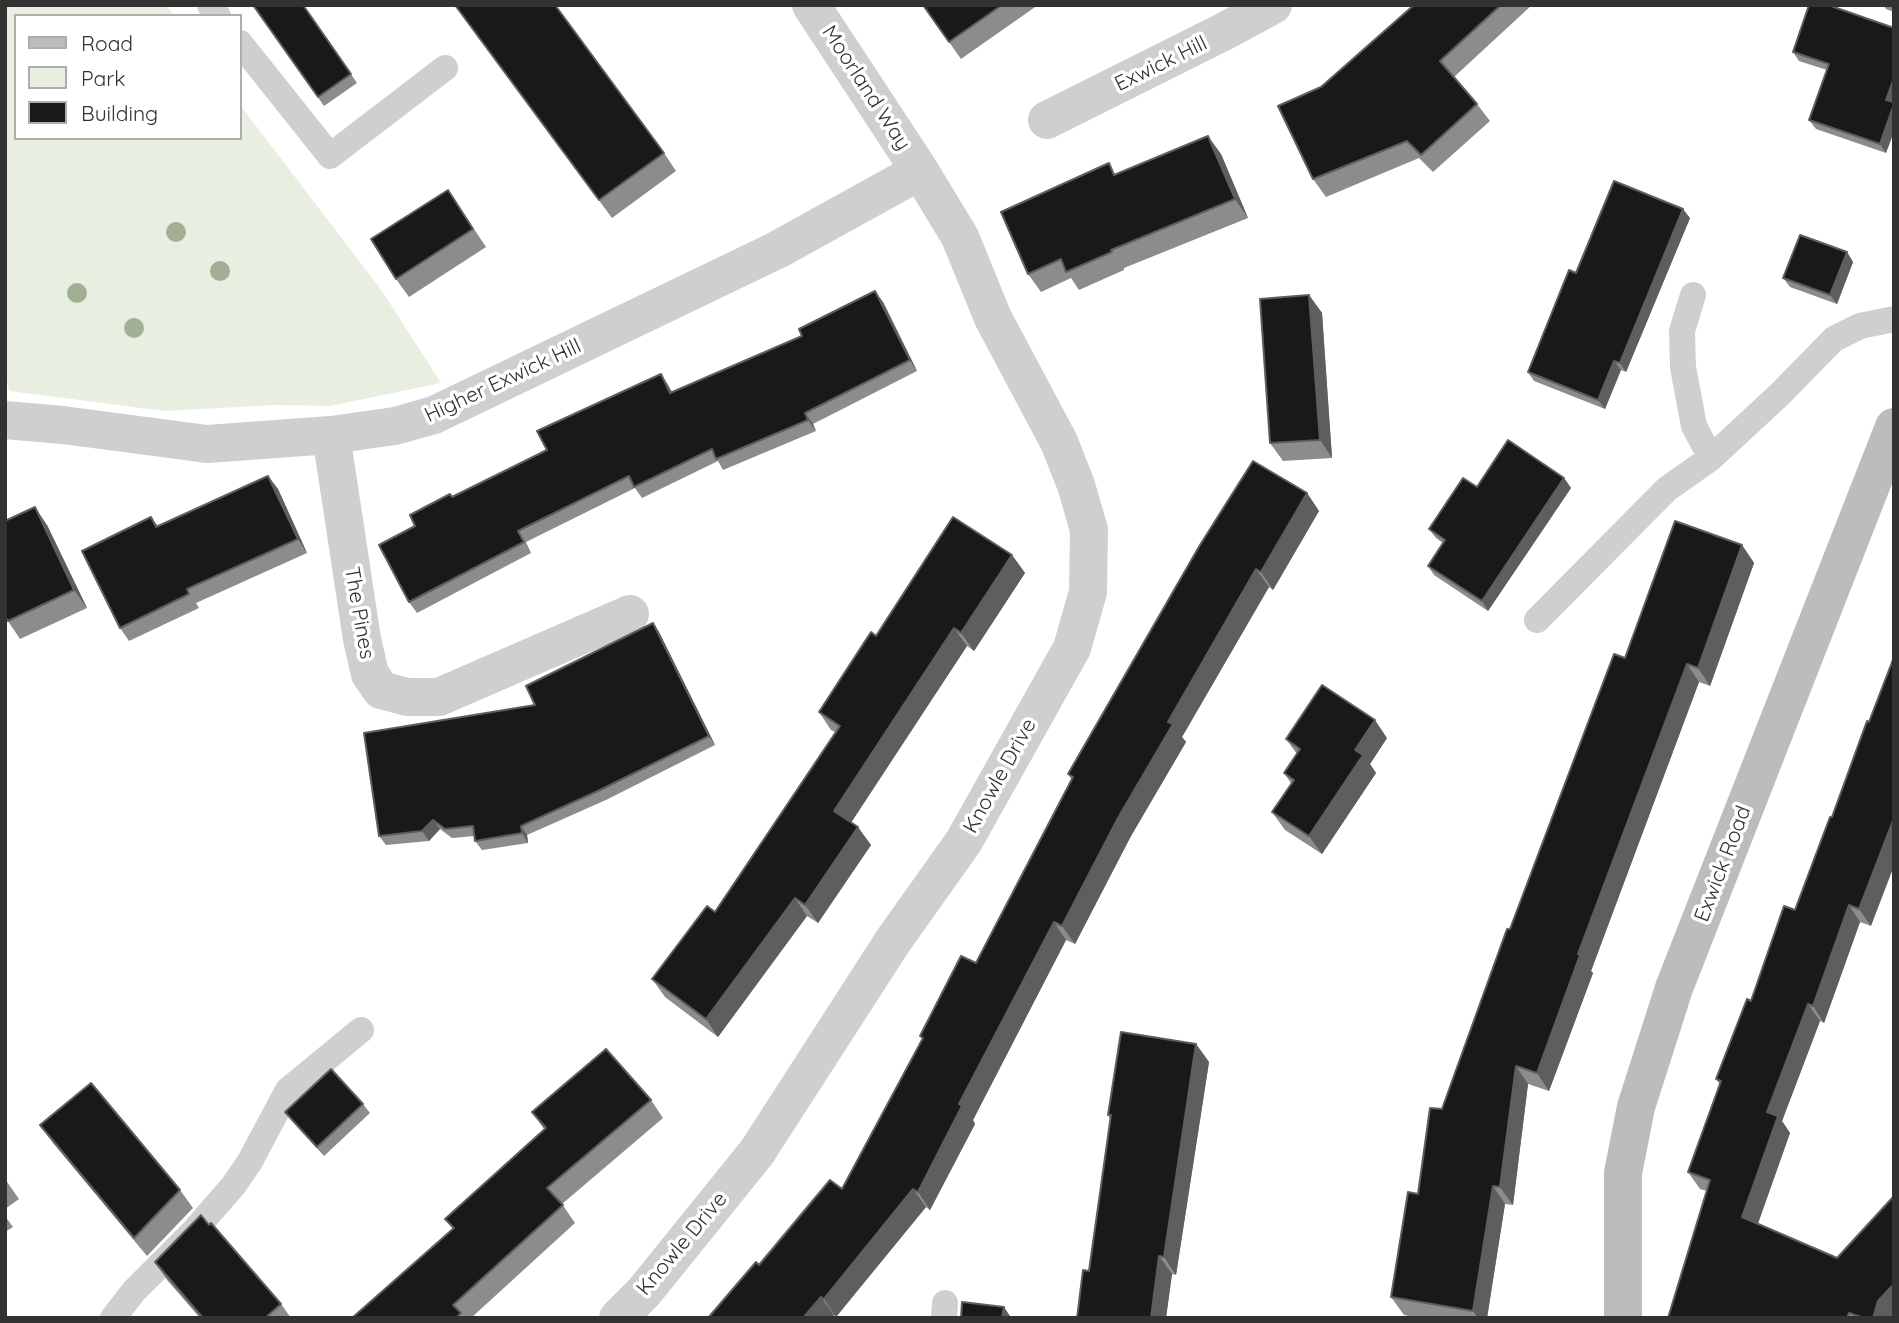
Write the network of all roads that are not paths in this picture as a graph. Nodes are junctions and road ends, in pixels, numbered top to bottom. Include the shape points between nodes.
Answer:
1 (811, 5) edge
2 (1273, 5) edge
3 (242, 46) edge
4 (445, 68) dead end
5 (1047, 120) dead end
6 (920, 170) junction
7 (1693, 295) dead end
8 (1894, 319) edge
9 (5, 421) edge
10 (1894, 427) edge
11 (331, 435) junction
12 (1711, 458) junction
13 (630, 614) dead end
14 (1536, 621) dead end
15 (361, 1030) dead end
16 (114, 1318) edge
17 (618, 1318) edge
18 (1623, 1318) edge

1 - 6 street, Moorland Way
2 - 5 street, Exwick Hill
3 - 4 lane via 330,156
6 - 11 street, Higher Exwick Hill via 777,250 434,415
6 - 17 street, Knowle Drive via 960,237 993,318 1076,485 1089,530 1088,593 1072,649 964,841 893,941 757,1152
7 - 12 lane via 1682,331 1683,368 1694,426
8 - 12 lane via 1860,326 1834,339
9 - 11 street, Higher Exwick Hill via 207,444
10 - 18 street, Exwick Road via 1674,988 1636,1107 1623,1173
11 - 13 street, The Pines via 362,639 370,674 381,690 407,697 439,697
12 - 14 lane via 1667,489
15 - 16 lane via 288,1090 233,1186

